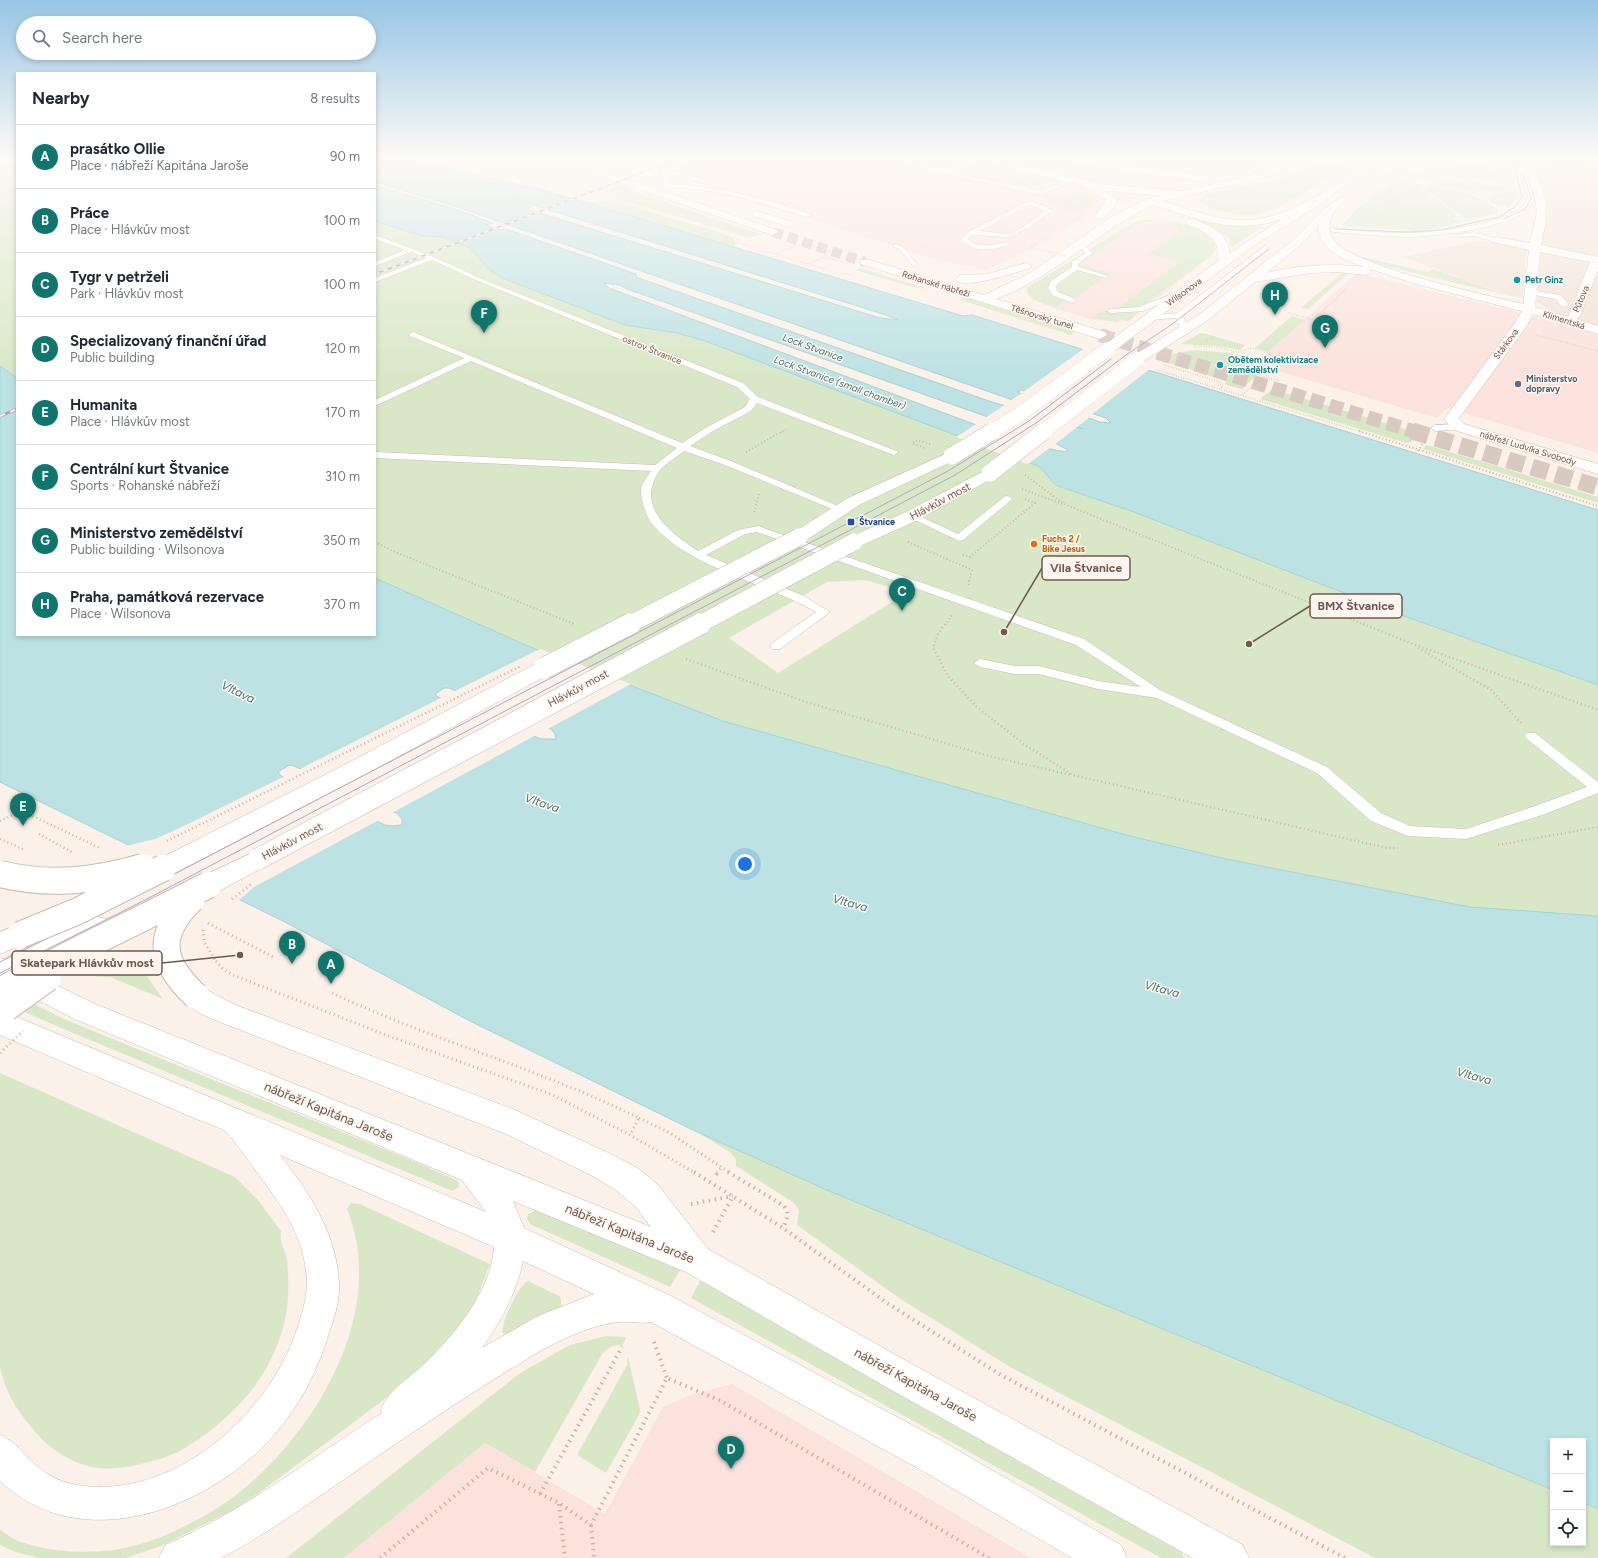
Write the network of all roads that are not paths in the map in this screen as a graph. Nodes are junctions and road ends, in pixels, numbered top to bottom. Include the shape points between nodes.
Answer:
1 (766, 230) edge
2 (976, 230) edge
3 (1022, 230) edge
4 (1102, 230) edge
5 (1207, 230) edge
6 (1270, 230) edge
7 (1309, 230) edge
8 (1327, 230) edge
9 (1457, 230) edge
10 (1538, 230) edge
11 (773, 232) tunnel mouth
12 (970, 233) junction
13 (1329, 233) junction
14 (376, 237) edge
15 (1388, 237) dead end
16 (1489, 237) joint
17 (1007, 244) dead end
18 (1082, 244) junction
19 (896, 246) dead end
20 (1265, 248) dead end
21 (1535, 248) junction
22 (411, 250) junction
23 (432, 258) junction
24 (894, 258) dead end
25 (1038, 258) dead end
26 (1597, 260) edge
27 (865, 262) tunnel mouth
28 (376, 264) edge
29 (1224, 264) junction
30 (915, 265) junction
31 (1026, 266) junction
32 (1076, 268) junction
33 (928, 269) dead end
34 (1369, 269) junction
35 (948, 275) dead end
36 (1106, 276) dead end
37 (961, 279) junction
38 (376, 280) edge
39 (1249, 281) junction
40 (1532, 292) junction
41 (1183, 293) junction
42 (992, 294) junction
43 (1072, 301) dead end
44 (1565, 306) dead end
45 (1529, 309) junction
46 (1111, 311) dead end
47 (1180, 315) junction
48 (1574, 316) dead end
49 (1150, 318) junction
50 (1185, 330) junction
51 (1598, 330) edge
52 (413, 334) dead end
53 (471, 358) junction
54 (755, 399) junction
55 (376, 403) edge
56 (1458, 427) junction
57 (1436, 428) dead end
58 (683, 447) junction
59 (894, 452) dead end
60 (376, 455) edge
61 (656, 468) junction
62 (1598, 469) edge
63 (1007, 499) dead end
64 (840, 509) junction
65 (912, 516) junction
66 (698, 555) junction
67 (776, 646) dead end
68 (980, 663) dead end
69 (1160, 694) junction
70 (1531, 736) road end
71 (1598, 788) edge
72 (230, 833) junction
73 (0, 874) edge
74 (208, 885) junction
75 (102, 899) junction
76 (96, 931) junction
77 (0, 943) edge
78 (0, 969) edge
79 (0, 991) edge
80 (0, 1013) edge
81 (0, 1022) edge
82 (236, 1123) junction
83 (468, 1168) junction
84 (510, 1238) junction
85 (704, 1249) junction
86 (658, 1307) junction
87 (0, 1453) edge
88 (337, 1462) junction
89 (187, 1555) edge
90 (1108, 1558) edge
91 (1230, 1558) edge

1 - 11 main road
2 - 12 lane
3 - 12 lane via 1008,236
4 - 18 main road
5 - 29 main road via 1222,240
6 - 29 main road, Wilsonova
7 - 39 main road
8 - 13 main road
9 - 13 lane via 1422,234
10 - 21 main road, Stárkova
12 - 17 lane via 964,238 969,244 995,247
13 - 34 main road via 1329,243
14 - 22 lane, ostrov Štvanice
15 - 16 lane via 1470,234
16 - 21 main road
18 - 32 lane via 1089,253 1074,262
18 - 42 main road via 1012,289
19 - 30 lane, Rohanské nábřeží via 901,248
20 - 47 lane
21 - 26 main road
21 - 40 main road, Stárkova
22 - 23 lane, ostrov Štvanice
22 - 28 lane
23 - 38 lane
23 - 54 lane, ostrov Štvanice via 480,280 740,385
24 - 30 main road, Rohanské nábřeží
25 - 31 main road
26 - 48 main road, Půtova
27 - 42 main road, Rohanské nábřeží
29 - 41 main road, Wilsonova
30 - 33 main road, Rohanské nábřeží
31 - 37 main road via 989,276
31 - 42 main road
32 - 36 lane
32 - 43 lane via 1054,283 1052,288 1055,293
34 - 39 main road via 1324,267 1281,272
34 - 45 main road, Klimentská
35 - 37 main road, Rohanské nábřeží
37 - 42 main road, Rohanské nábřeží
39 - 50 main road
40 - 44 lane via 1558,297
40 - 45 main road, Stárkova
41 - 46 lane via 1140,309
41 - 49 main road, Wilsonova
42 - 42 main road, Těšnovský tunel via 1104,331 1032,305
45 - 51 main road, Klimentská
45 - 56 main road, Stárkova via 1521,324 1451,419
47 - 49 lane
47 - 50 lane
49 - 64 main road, Wilsonova, bridge via 1019,415 952,456
50 - 65 main road, Hlávkův most, bridge via 1138,359 990,473
52 - 53 lane
53 - 55 lane
53 - 58 lane
54 - 58 lane via 748,409
54 - 59 lane
56 - 57 lane
56 - 62 main road, nábřeží Ludvíka Svobody
58 - 61 lane
58 - 64 lane
60 - 61 lane
61 - 66 lane via 646,488 648,505 657,524
63 - 65 lane via 959,538
64 - 72 main road, bridge via 815,528
65 - 74 main road, Hlávkův most, bridge via 854,542
66 - 67 lane via 800,598 824,612
66 - 69 lane via 742,532 758,530 1080,642
68 - 69 lane via 1015,670 1039,670 1098,685
69 - 71 lane via 1322,770 1376,817 1408,831 1466,834
70 - 71 lane
72 - 73 main road, bridge via 152,864 106,878 63,883 24,880
72 - 75 main road, bridge
74 - 76 main road, Hlávkův most, bridge via 126,928
74 - 85 main road, bridge via 174,918 167,942 171,965 185,987 206,1004 515,1124 602,1165 628,1180
75 - 76 lane
75 - 77 main road, bridge
76 - 78 lane
76 - 79 main road, Hlávkův most, bridge via 49,964
76 - 80 main road, bridge
78 - 83 main road, nábřeží Kapitána Jaroše via 86,1012
81 - 82 main road
82 - 84 main road
82 - 87 main road via 304,1214 319,1250 324,1288 312,1337 289,1387 244,1440 215,1465 190,1482 151,1499 100,1505 74,1504 52,1498 10,1467
83 - 84 main road via 491,1191 500,1206
83 - 85 main road, nábřeží Kapitána Jaroše
84 - 86 main road
84 - 88 main road via 499,1286 488,1309 463,1347 416,1394
85 - 91 main road, nábřeží Kapitána Jaroše via 914,1384
86 - 88 main road via 611,1306 560,1324 500,1356
86 - 90 main road via 927,1453
88 - 89 main road via 244,1525

